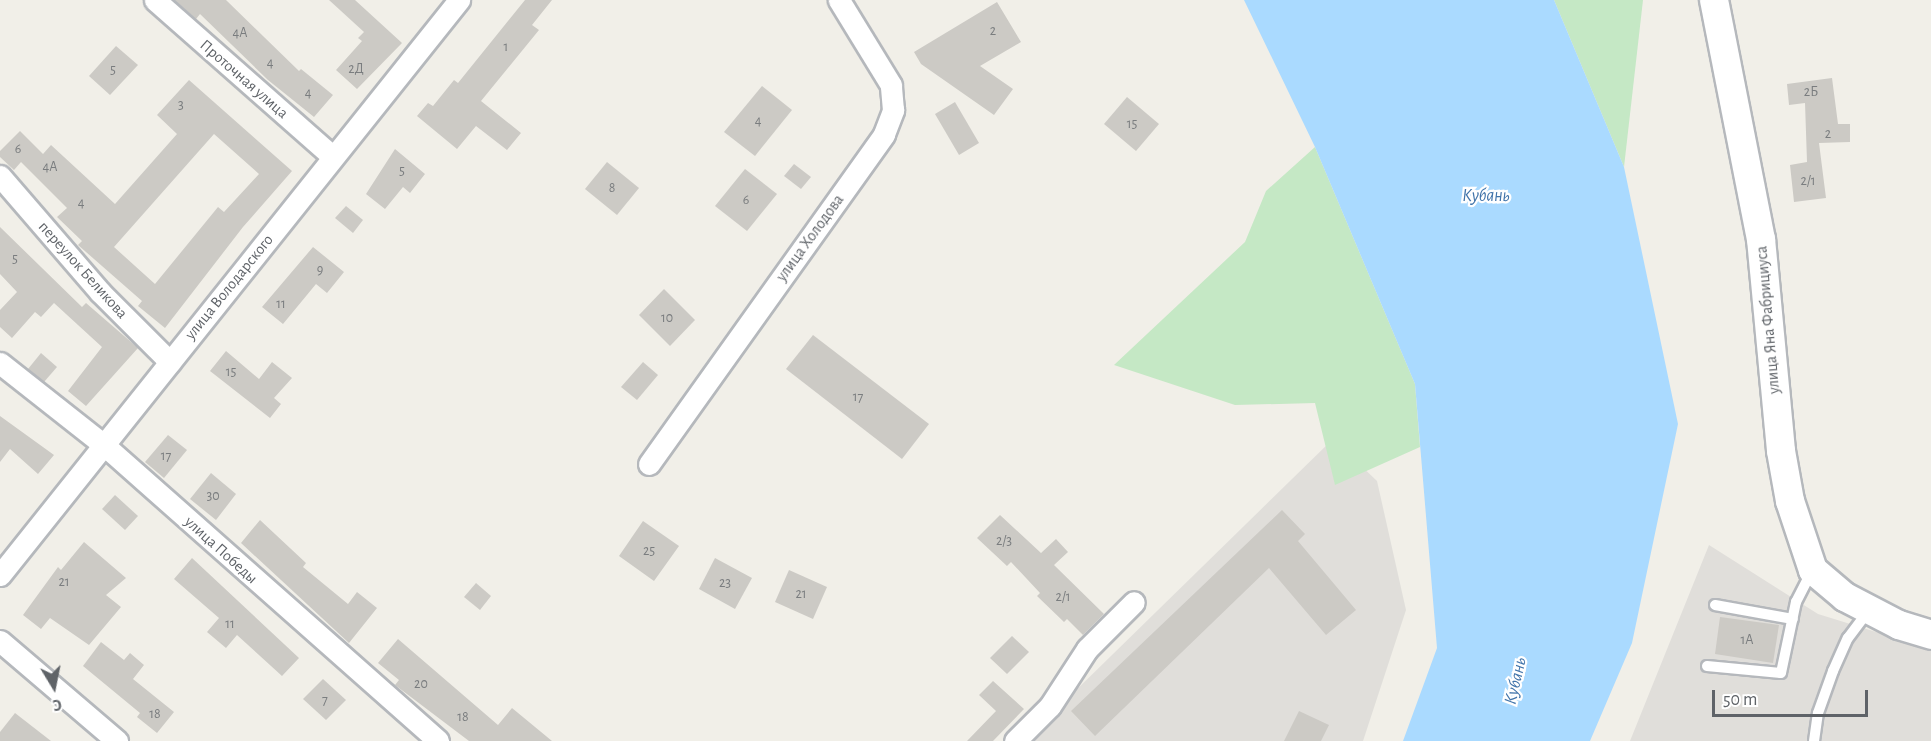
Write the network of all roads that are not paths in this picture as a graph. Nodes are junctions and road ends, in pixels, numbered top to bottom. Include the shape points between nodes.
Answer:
1 (155, 0) edge
2 (459, 0) edge
3 (839, 0) edge
4 (1714, 0) edge
5 (333, 158) junction
6 (0, 176) edge
7 (170, 362) junction
8 (0, 363) edge
9 (104, 445) junction
10 (649, 464) dead end
11 (1813, 570) junction
12 (0, 575) edge
13 (1134, 602) dead end
14 (1715, 605) dead end
15 (1869, 610) junction
16 (1793, 619) junction
17 (1931, 635) edge
18 (0, 641) edge
19 (1707, 666) dead end
20 (117, 741) edge
21 (438, 741) edge
22 (1015, 741) edge
23 (1814, 741) edge

1 - 5 street, Проточная улица
2 - 5 street, улица Володарского
3 - 10 street, улица Холодова via 891,86 893,110 884,134
4 - 11 street, улица Яна Фабрициуса via 1761,239 1781,452 1790,501
5 - 7 street, улица Володарского
6 - 7 street, переулок Беликова via 100,292
7 - 9 street, улица Володарского
8 - 9 street, улица Победы
9 - 12 street, улица Володарского
9 - 21 street, улица Победы
11 - 15 street via 1845,597
11 - 16 lane via 1796,602
13 - 22 street via 1086,649 1050,706
14 - 16 lane
15 - 17 street
15 - 23 lane via 1848,638 1833,671 1818,713
16 - 19 lane via 1781,673
18 - 20 street

